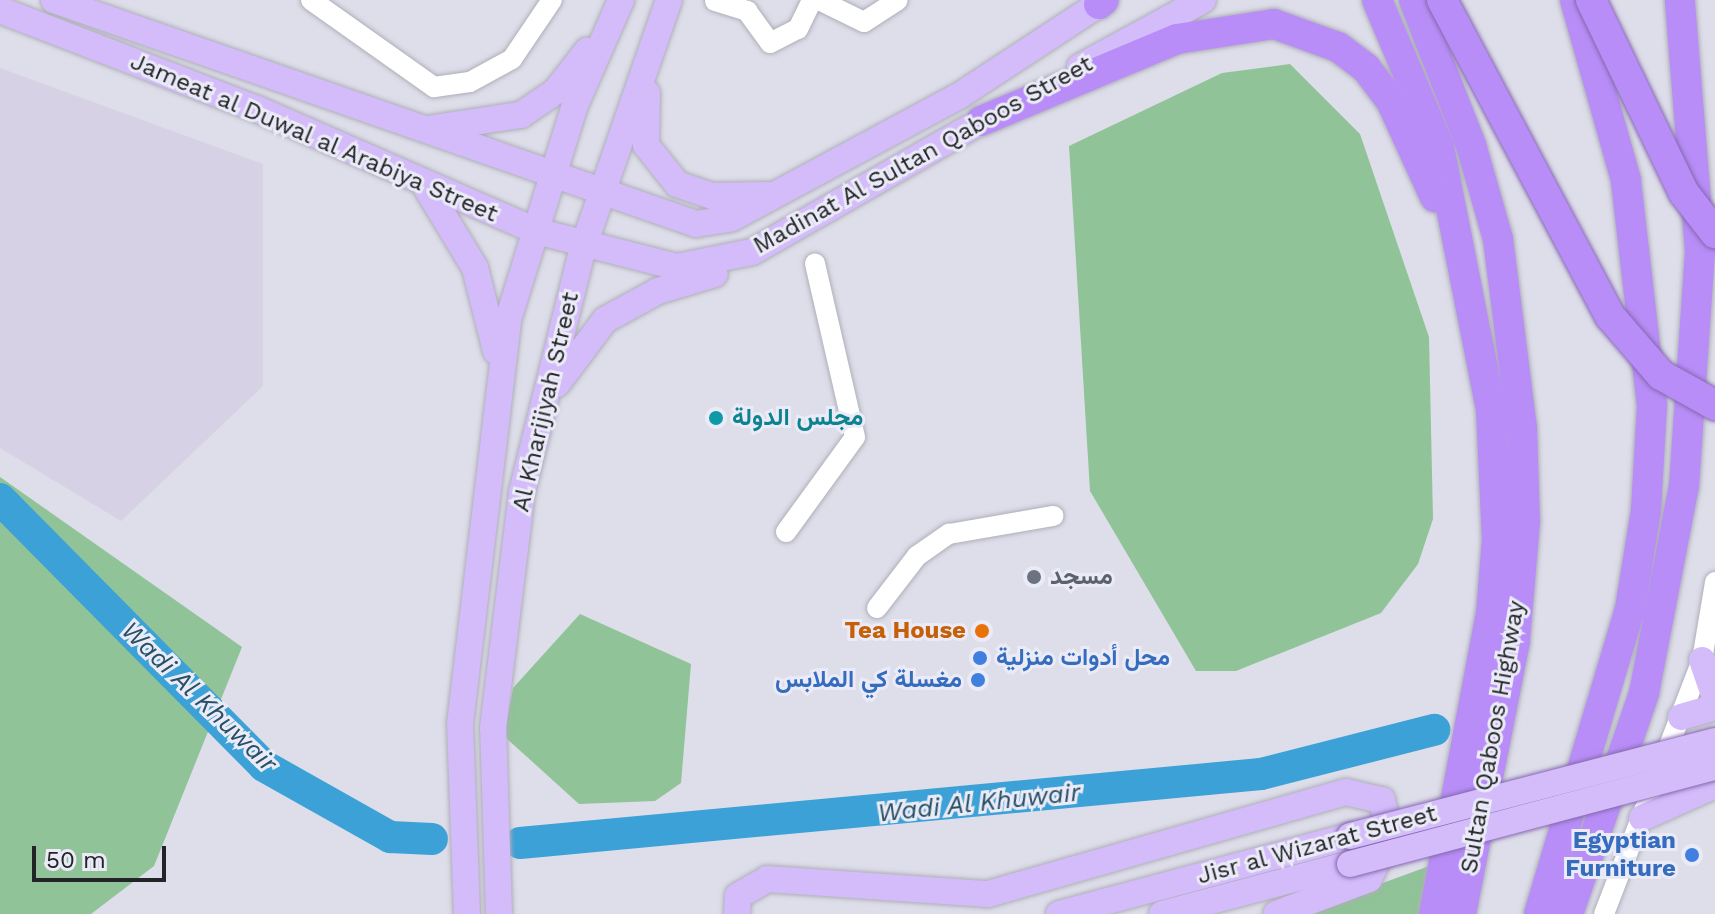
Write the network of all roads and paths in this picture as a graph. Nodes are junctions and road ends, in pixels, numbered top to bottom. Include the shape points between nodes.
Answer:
1 (54, 0) edge
2 (311, 0) edge
3 (552, 0) edge
4 (621, 0) edge
5 (669, 0) edge
6 (812, 0) edge
7 (819, 0) edge
8 (898, 0) edge
9 (1203, 0) edge
10 (1414, 0) edge
11 (1442, 0) edge
12 (1575, 0) edge
13 (1591, 0) edge
14 (1662, 0) edge
15 (1680, 0) edge
16 (715, 1) edge
17 (1103, 1) edge
18 (1381, 6) edge
19 (0, 10) edge
20 (658, 26) junction
21 (600, 39) junction
22 (1689, 77) junction
23 (981, 121) junction
24 (416, 130) junction
25 (552, 178) junction
26 (426, 187) junction
27 (600, 195) junction
28 (770, 195) junction
29 (536, 231) junction
30 (1715, 233) edge
31 (583, 248) junction
32 (752, 252) junction
33 (815, 264) dead end
34 (1472, 298) junction
35 (499, 375) junction
36 (1715, 405) edge
37 (539, 415) junction
38 (1053, 516) dead end
39 (482, 529) junction
40 (786, 532) dead end
41 (517, 534) junction
42 (1715, 582) edge
43 (877, 608) dead end
44 (1702, 660) junction
45 (1715, 697) edge
46 (1715, 707) edge
47 (1681, 717) junction
48 (1715, 741) edge
49 (1715, 767) edge
50 (1715, 785) edge
51 (1642, 818) junction
52 (500, 910) edge
53 (467, 914) edge
54 (737, 914) edge
55 (1059, 914) edge
56 (1162, 914) edge
57 (1276, 914) edge
58 (1434, 914) edge
59 (1461, 914) edge
60 (1539, 914) edge
61 (1568, 914) edge
62 (1604, 914) edge

1 - 24 main road, Jameat al Duwal al Arabiya Street
2 - 3 street via 434,87 470,82 512,59
4 - 21 main road, Al Kharijiyah Street
5 - 20 main road, Al Kharijiyah Street
6 - 16 street via 798,29 770,43 747,11
7 - 8 street via 864,22
9 - 23 main road, Madinat Al Sultan Qaboos Street
10 - 59 highway, Sultan Qaboos Highway via 1471,145 1514,334 1525,521 1515,641
11 - 36 highway, bridge via 1610,316 1661,375
12 - 60 highway via 1626,180 1645,296 1652,406 1630,609
13 - 30 highway, bridge via 1684,193
14 - 22 highway
15 - 22 highway
17 - 28 main road, Madinat Al Sultan Qaboos Street via 959,96
18 - 34 highway via 1439,147
19 - 26 main road, Jameat al Duwal al Arabiya Street via 257,109
20 - 27 main road, Al Kharijiyah Street
20 - 28 main road via 642,124 659,168 695,193
21 - 24 main road via 556,91 521,115
21 - 25 main road, Al Kharijiyah Street
22 - 61 highway via 1700,251 1682,500 1644,693
23 - 32 main road, Madinat Al Sultan Qaboos Street
23 - 34 highway via 1125,58 1213,29 1274,24 1308,33 1366,68 1391,101
24 - 25 main road, Jameat al Duwal al Arabiya Street
25 - 27 main road, Jameat al Duwal al Arabiya Street
25 - 29 main road, Al Kharijiyah Street
26 - 29 main road, Jameat al Duwal al Arabiya Street
26 - 35 main road via 475,268
27 - 28 main road, Madinat Al Sultan Qaboos Street via 696,224 732,218
27 - 31 main road, Al Kharijiyah Street
29 - 31 main road, Jameat al Duwal al Arabiya Street
29 - 35 main road, Al Kharijiyah Street
31 - 32 main road, Madinat Al Sultan Qaboos Street via 677,267
31 - 37 main road, Al Kharijiyah Street
32 - 37 main road via 605,320 578,347
33 - 40 street via 855,437
34 - 58 highway via 1491,409 1497,539 1482,670
35 - 39 main road, Al Kharijiyah Street
37 - 41 main road, Al Kharijiyah Street
38 - 43 street via 949,534 917,556
39 - 41 main road
39 - 53 main road, Al Kharijiyah Street via 465,664 459,808
41 - 52 main road, Al Kharijiyah Street via 493,728 492,810
42 - 44 street
44 - 45 main road
44 - 47 street
46 - 47 main road
47 - 51 street
48 - 55 main road, Jisr al Wizarat Street, bridge
49 - 56 main road, Jisr al Wizarat Street, bridge
50 - 51 main road
51 - 62 street
54 - 57 main road via 738,896 759,881 988,894 1346,792 1382,800 1389,834 1369,879

